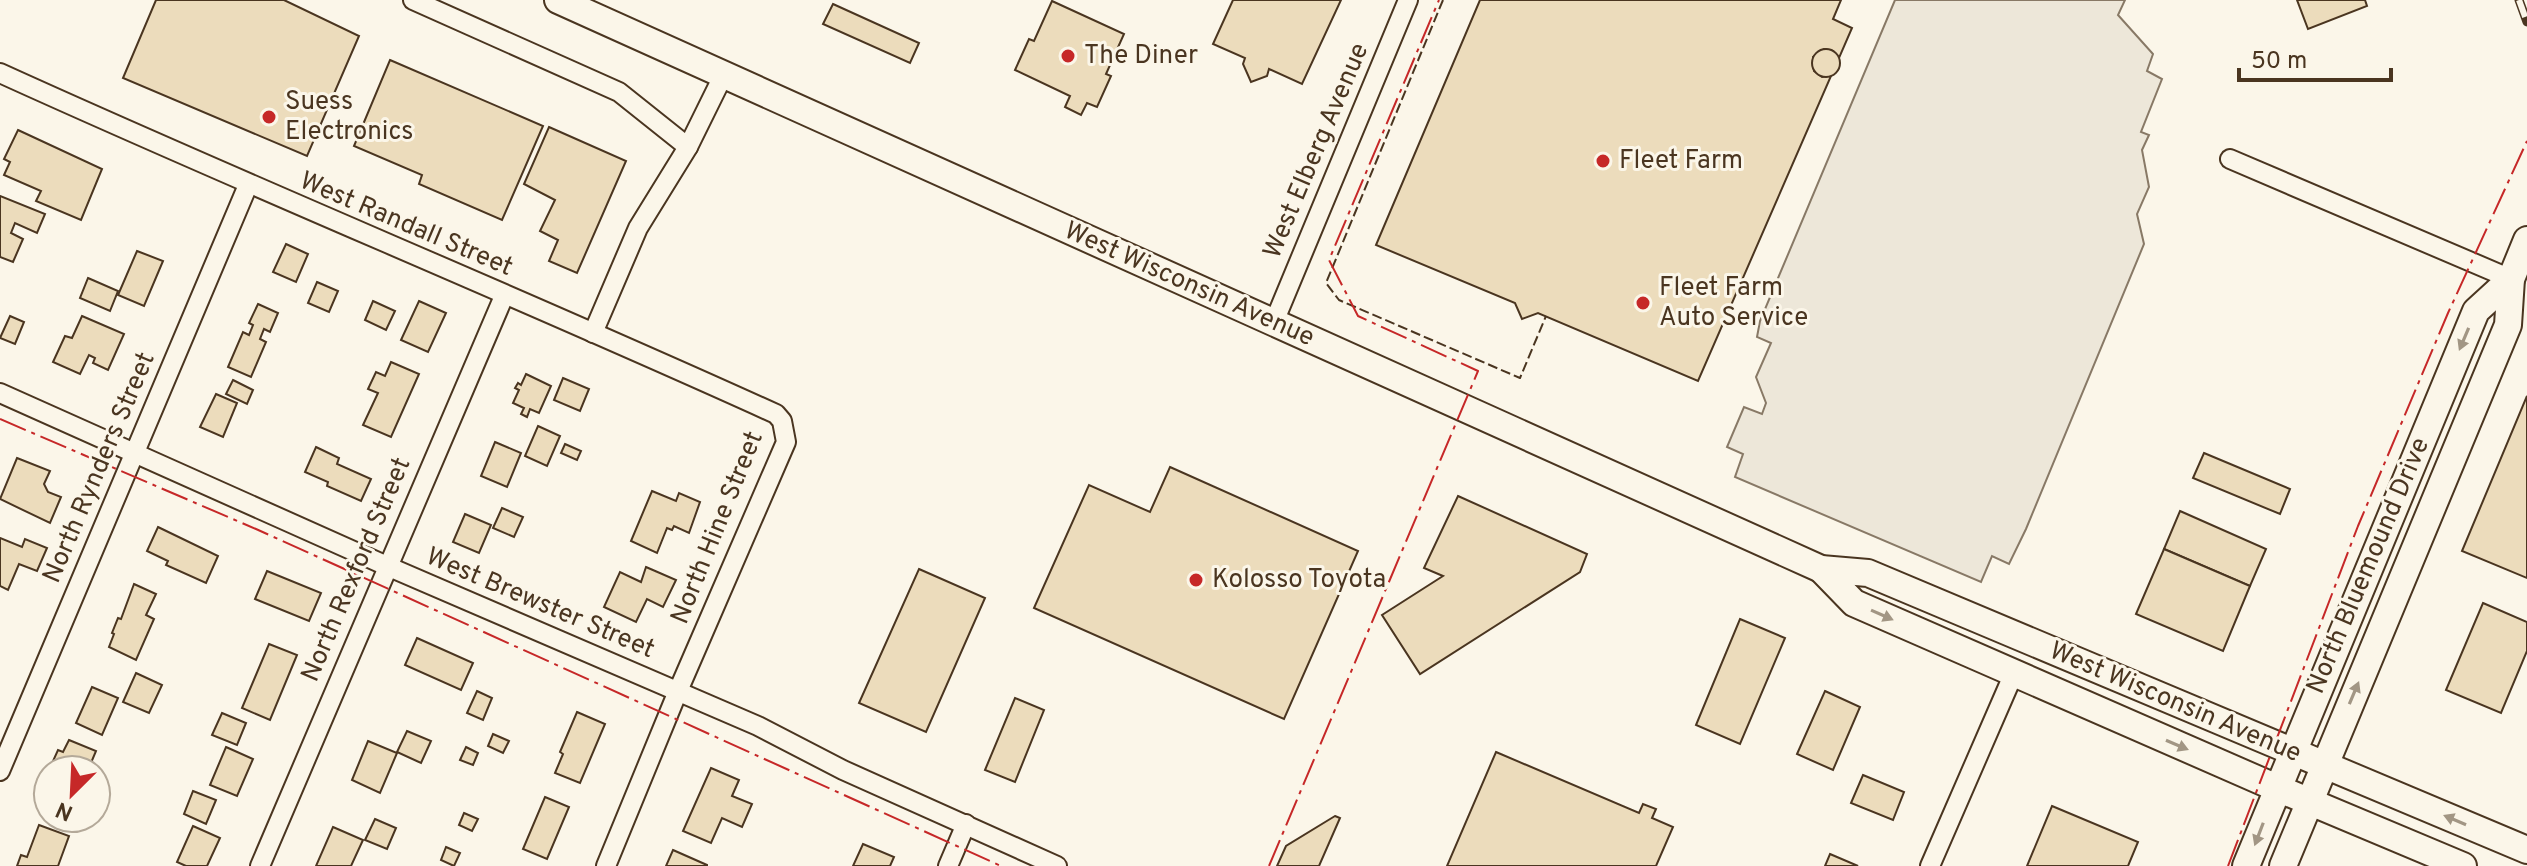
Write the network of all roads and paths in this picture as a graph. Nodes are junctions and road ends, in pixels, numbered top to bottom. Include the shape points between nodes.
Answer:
1 (413, 0) edge
2 (558, 0) edge
3 (1408, 0) edge
4 (0, 73) edge
5 (723, 76) junction
6 (688, 147) junction
7 (2230, 159) dead end
8 (248, 185) junction
9 (2527, 240) edge
10 (2511, 279) junction
11 (504, 296) junction
12 (1274, 322) junction
13 (593, 333) junction
14 (0, 393) edge
15 (785, 431) joint
16 (136, 452) junction
17 (387, 566) junction
18 (1821, 569) junction
19 (2014, 673) junction
20 (678, 691) junction
21 (2292, 751) junction
22 (2324, 765) junction
23 (0, 771) edge
24 (2277, 788) junction
25 (2308, 801) junction
26 (966, 824) junction
27 (2527, 850) edge
28 (260, 866) edge
29 (606, 866) edge
30 (948, 866) edge
31 (1057, 866) edge
32 (1930, 866) edge
33 (2246, 866) edge
34 (2283, 866) edge
35 (2463, 866) edge

1 - 6 street via 619,92
2 - 5 main road, West Wisconsin Avenue
3 - 12 street, West Elberg Avenue
4 - 8 street, West Randall Street
5 - 6 street
5 - 12 main road, West Wisconsin Avenue
6 - 13 street via 638,228
7 - 10 street
8 - 11 street, West Randall Street
8 - 16 street, North Rynders Street
9 - 10 main road, North Bluemound Drive
10 -> 21 main road, North Bluemound Drive via 2476,311
22 -> 10 main road, North Bluemound Drive via 2508,325
11 - 13 street, West Randall Street
11 - 17 street, North Rexford Street
12 - 18 main road, West Wisconsin Avenue
13 - 15 street, West Randall Street via 776,414
14 - 16 street, West Brewster Street
15 - 20 street, North Hine Street via 779,461
16 - 17 street, West Brewster Street
16 - 23 street, North Rynders Street
17 - 20 street, West Brewster Street
17 - 28 street, North Rexford Street
18 -> 19 main road, West Wisconsin Avenue via 1854,603
18 - 21 main road, West Wisconsin Avenue via 1868,573
19 -> 24 main road, West Wisconsin Avenue
19 - 32 street
20 - 26 street, West Brewster Street
20 - 29 street, North Hine Street
21 - 22 main road, West Wisconsin Avenue
21 - 24 main road, North Bluemound Drive
22 - 25 main road, North Bluemound Drive
27 -> 22 main road, West Wisconsin Avenue
24 - 25 main road, West Wisconsin Avenue
24 -> 33 main road, North Bluemound Drive
25 - 34 main road, North Bluemound Drive
25 - 35 main road, West Wisconsin Avenue
26 - 30 street
26 - 31 street, West Brewster Street

